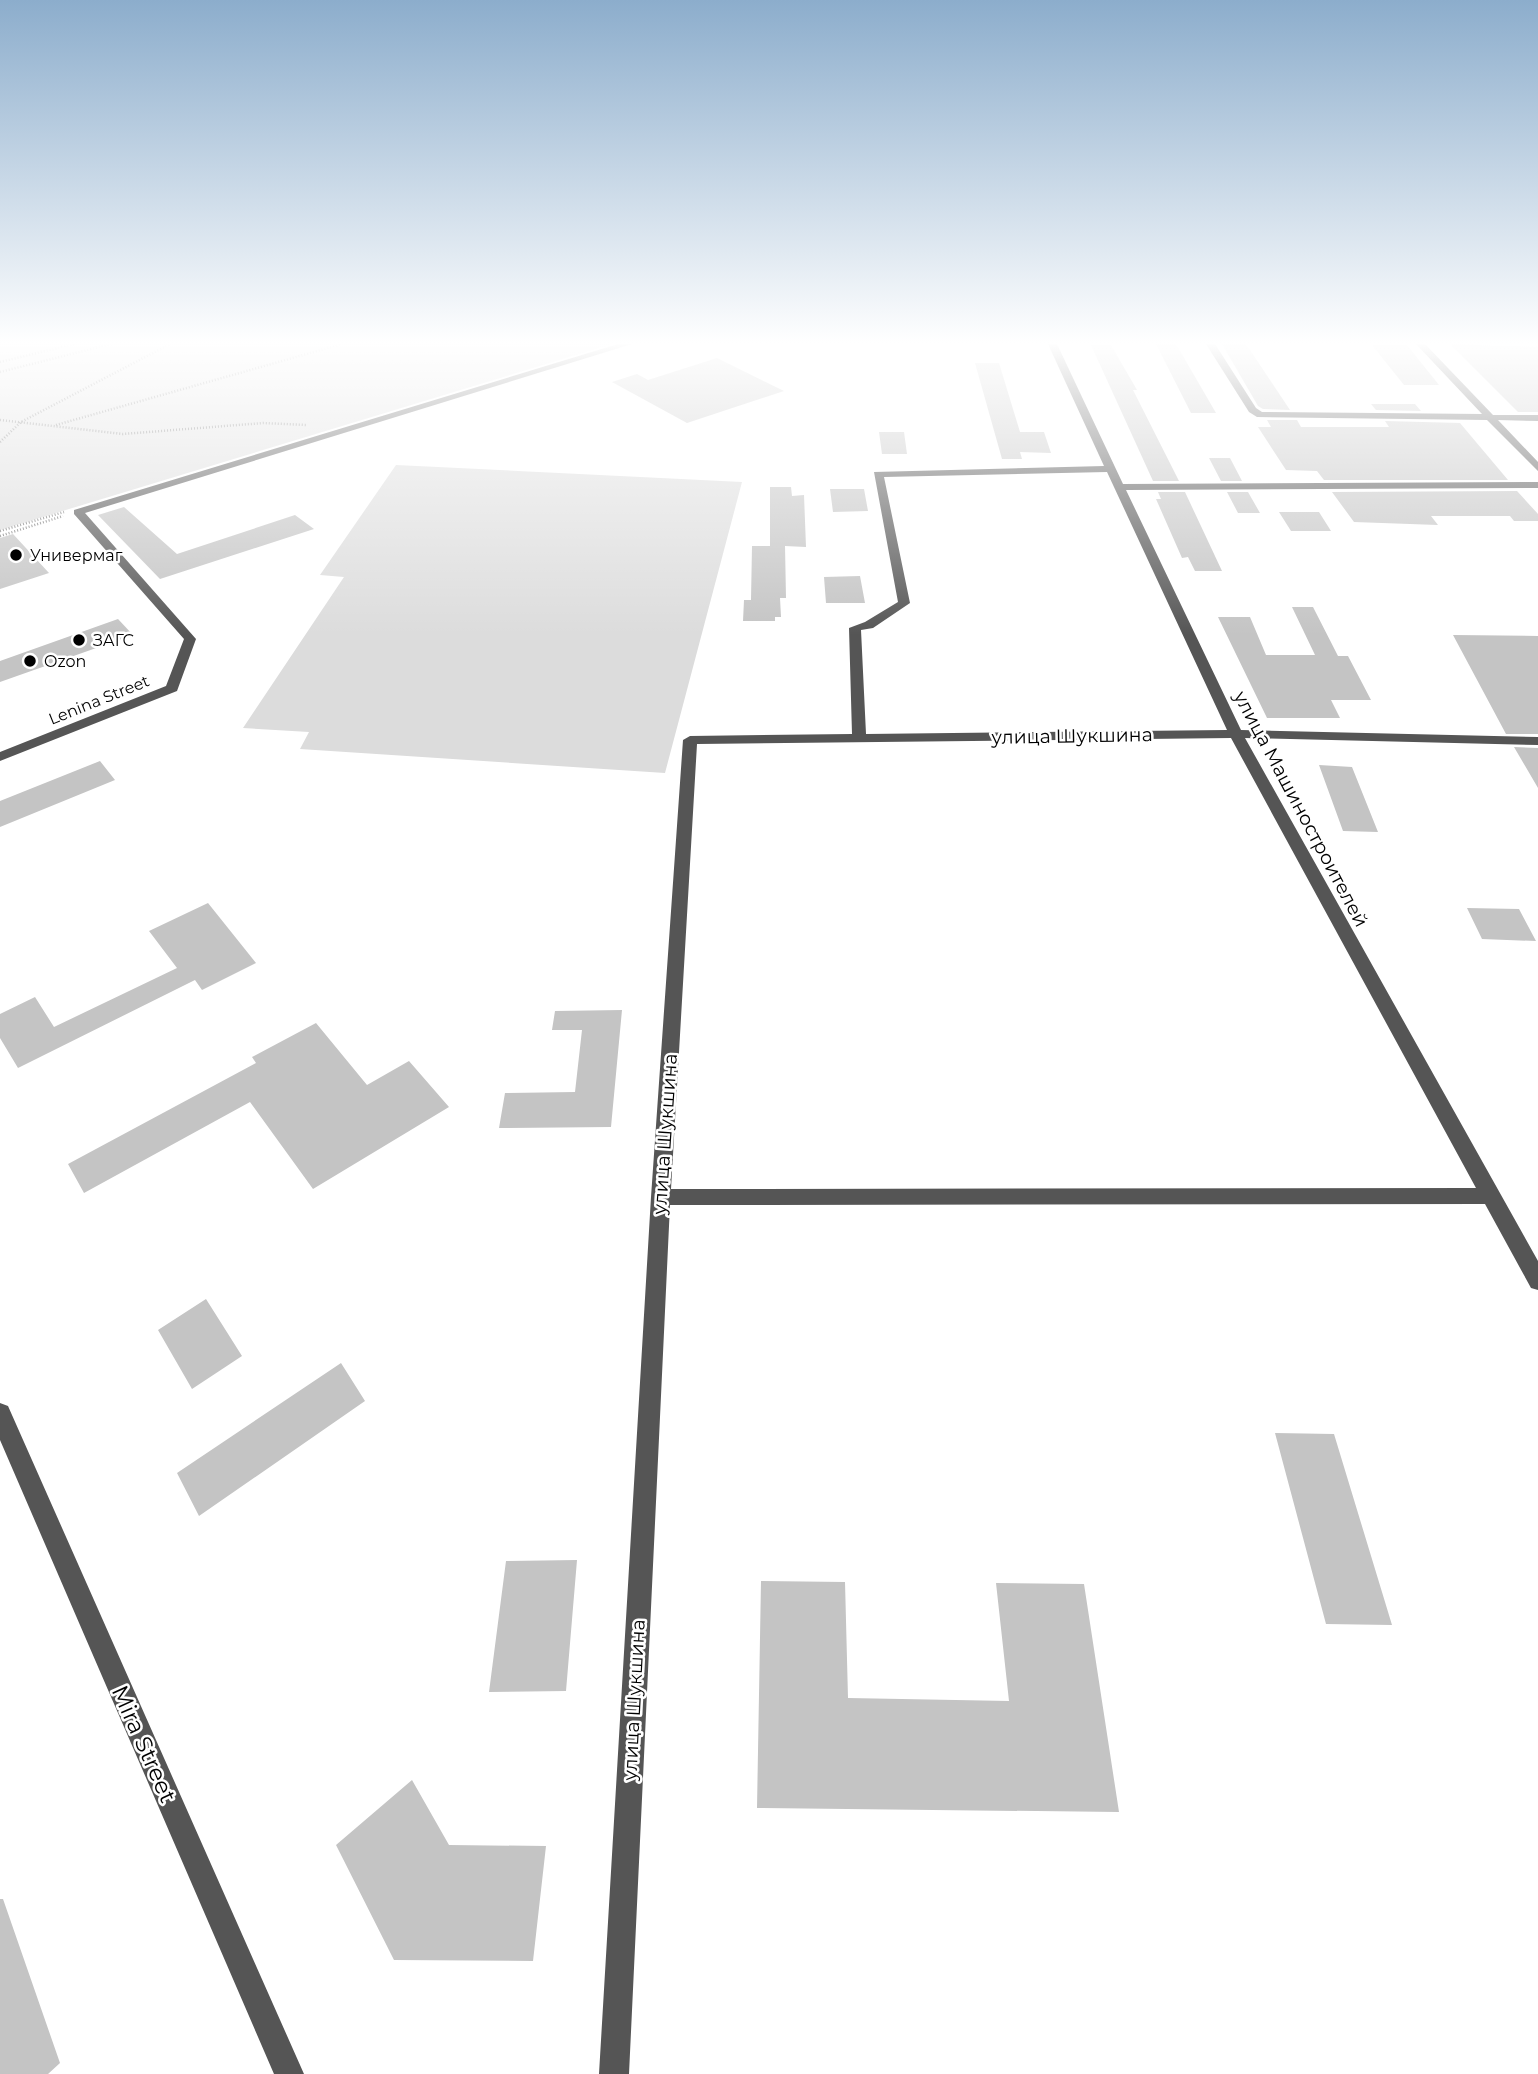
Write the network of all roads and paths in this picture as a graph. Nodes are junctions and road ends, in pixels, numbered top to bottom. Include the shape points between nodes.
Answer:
1 (311, 441) edge
2 (1098, 441) edge
3 (1512, 441) edge
4 (1538, 468) edge
5 (1111, 469) junction
6 (1538, 485) edge
7 (1120, 487) junction
8 (78, 512) junction
9 (0, 536) edge
10 (1236, 734) junction
11 (859, 738) junction
12 (1538, 741) edge
13 (0, 757) edge
14 (1492, 1196) junction
15 (661, 1197) junction
16 (1538, 1281) edge
17 (0, 1414) edge
18 (289, 2074) edge
19 (614, 2074) edge

1 - 8 street
2 - 5 street, улица Машиностроителей
3 - 4 street
5 - 7 street, улица Машиностроителей
5 - 11 street via 878,474 904,603 869,625 855,628
6 - 7 street
7 - 10 street, улица Машиностроителей
8 - 9 path
8 - 13 street, Lenina Street via 190,639 172,688
10 - 11 street, улица Шукшина
10 - 12 street, улица Шукшина
10 - 14 street, улица Машиностроителей
11 - 15 street, улица Шукшина via 690,740
14 - 15 street
14 - 16 street, улица Машиностроителей
15 - 19 street, улица Шукшина
17 - 18 street, Mira Street

